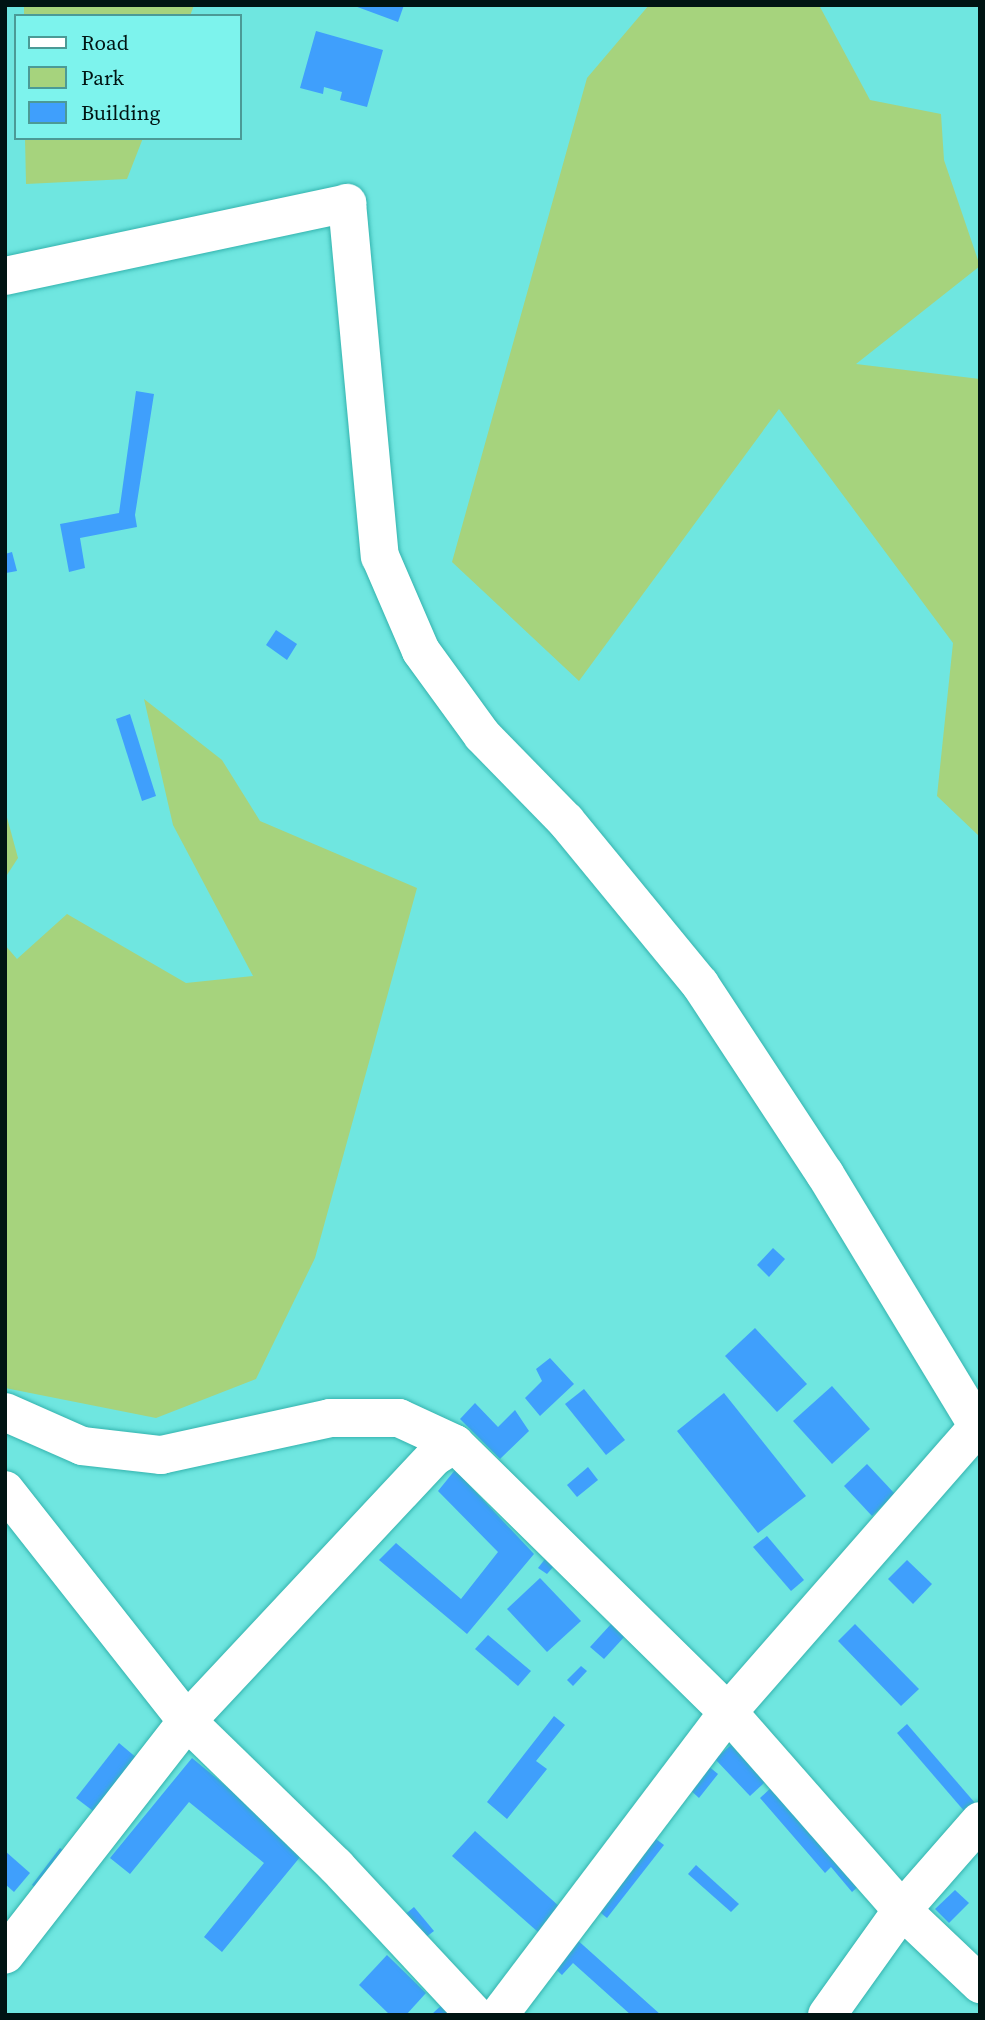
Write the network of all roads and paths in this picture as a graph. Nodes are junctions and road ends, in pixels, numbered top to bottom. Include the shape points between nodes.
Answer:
1 (5, 276) edge
2 (5, 1412) edge
3 (979, 1429) edge
4 (455, 1444) junction
5 (5, 1490) edge
6 (727, 1712) junction
7 (187, 1721) junction
8 (980, 1821) edge
9 (902, 1910) junction
10 (5, 1955) edge
11 (980, 1984) edge
12 (475, 2015) edge
13 (499, 2015) edge
14 (827, 2015) edge

1 - 3 street via 347,203 380,556 421,651 482,735 566,821 699,984 825,1174
2 - 4 street via 82,1446 161,1455 330,1418 400,1418
3 - 6 street
4 - 6 street
4 - 7 street via 435,1457
5 - 7 street
6 - 9 street
6 - 13 street
7 - 10 street
7 - 12 street via 336,1866
8 - 9 street
9 - 11 street
9 - 14 street

